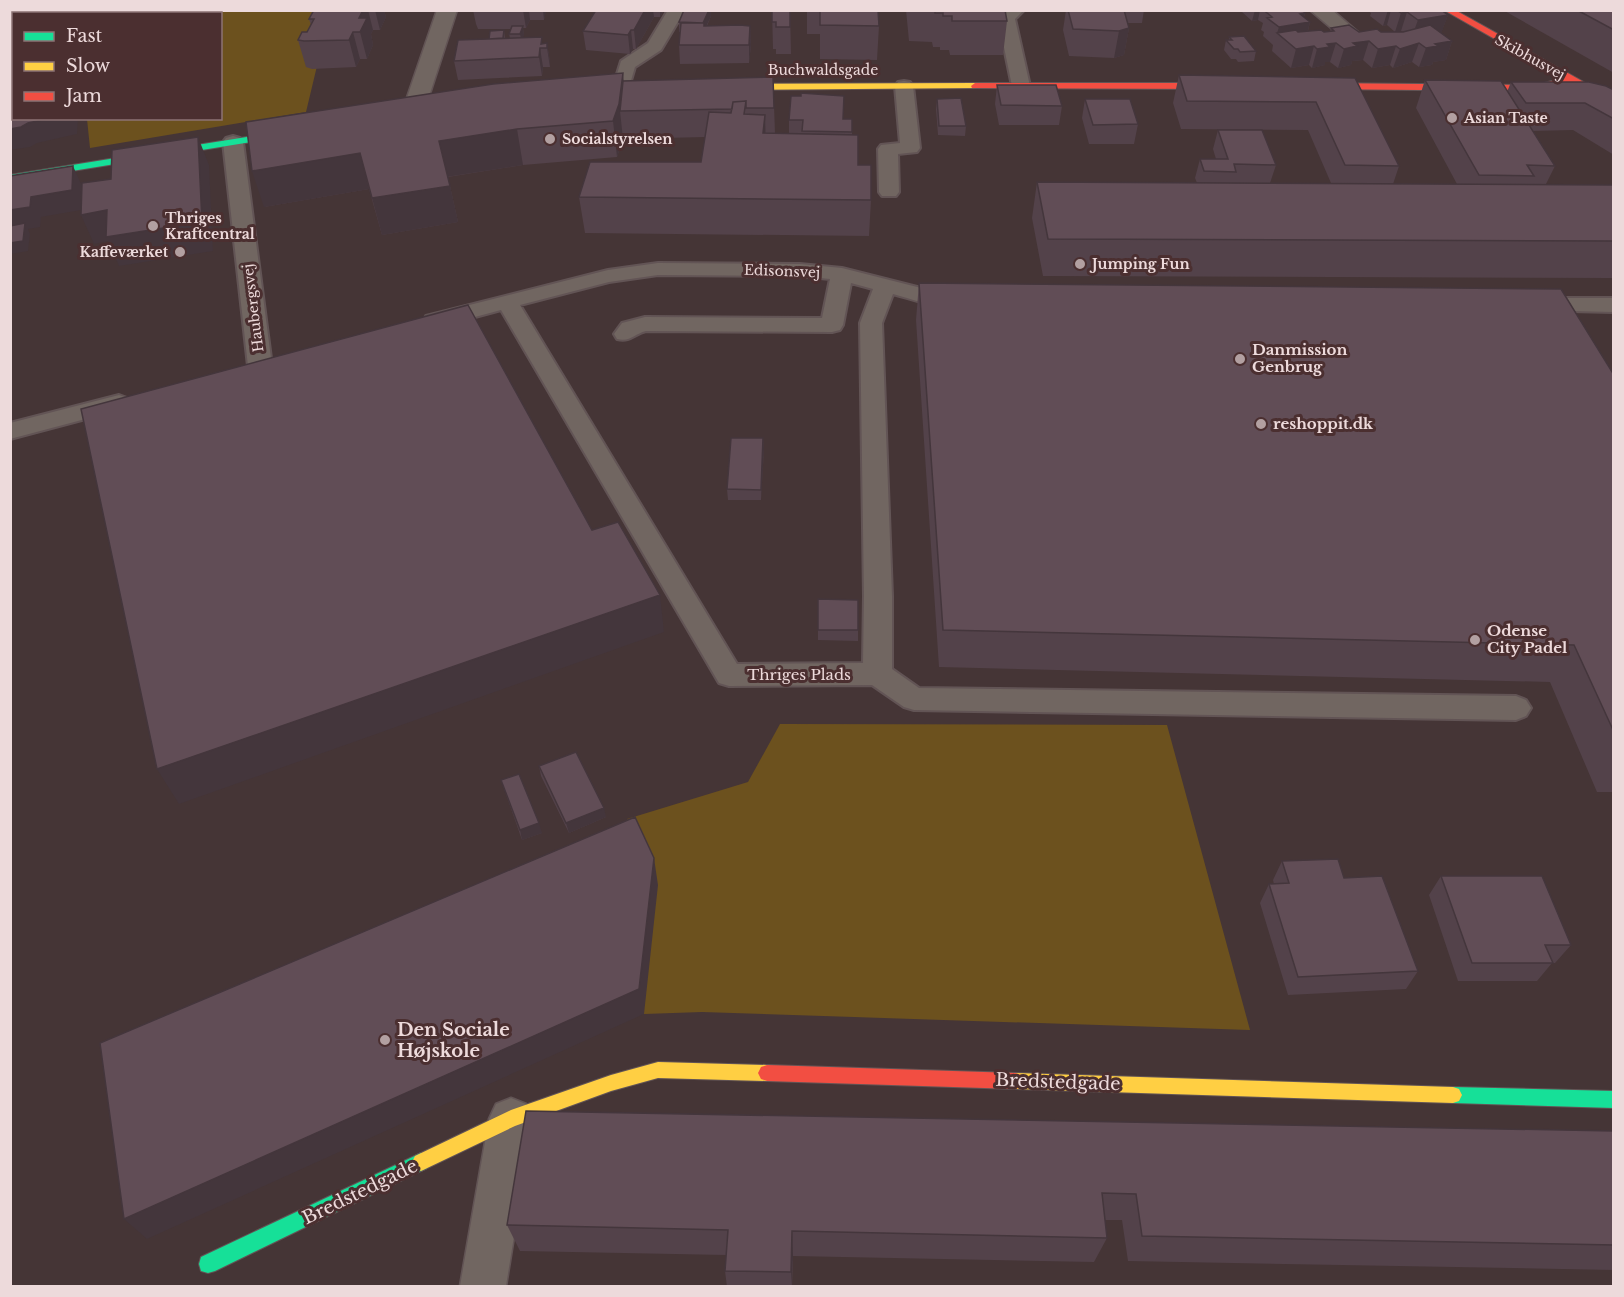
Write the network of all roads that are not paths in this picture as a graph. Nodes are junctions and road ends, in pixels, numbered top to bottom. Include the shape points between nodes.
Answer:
1 (447, 10) edge
2 (677, 10) edge
3 (1016, 10) edge
4 (1319, 10) edge
5 (1448, 10) edge
6 (1356, 39) edge
7 (1570, 79) junction
8 (904, 86) junction
9 (1022, 86) junction
10 (1239, 86) edge
11 (1296, 86) edge
12 (715, 87) edge
13 (621, 90) edge
14 (1614, 103) edge
15 (412, 115) edge
16 (300, 132) edge
17 (233, 142) junction
18 (10, 178) edge
19 (889, 192) dead end
20 (842, 274) junction
21 (885, 286) junction
22 (982, 301) edge
23 (507, 302) junction
24 (1514, 305) edge
25 (1571, 305) junction
26 (1614, 305) edge
27 (1583, 325) edge
28 (412, 327) edge
29 (625, 334) dead end
30 (282, 360) edge
31 (143, 396) edge
32 (10, 431) edge
33 (877, 674) junction
34 (1516, 708) dead end
35 (1614, 1100) edge
36 (511, 1119) junction
37 (208, 1264) dead end
38 (483, 1287) edge

1 - 15 street
2 - 13 lane via 655,46 627,65
3 - 9 lane via 1006,18
4 - 6 street
5 - 7 street, Skibhusvej
7 - 11 street via 1537,88
7 - 14 street, Skibhusvej
8 - 9 street, Buchwaldsgade
8 - 12 street, Buchwaldsgade
8 - 19 lane via 910,148 888,149
9 - 10 street, Buchwaldsgade
16 - 17 street
17 - 18 street
17 - 30 lane, Haubergsvej via 249,369
20 - 21 lane, Edisonsvej
20 - 23 lane, Edisonsvej via 658,269 608,276
20 - 29 lane via 832,325 645,324 630,328
21 - 22 lane, Edisonsvej via 936,299
21 - 33 lane via 871,323
23 - 28 lane, Edisonsvej
23 - 33 lane, Thriges Plads via 729,675
24 - 25 lane
25 - 26 lane
25 - 27 lane
31 - 32 lane
33 - 34 lane via 914,699
35 - 36 street, Bredstedgade via 658,1070
36 - 37 street, Bredstedgade
36 - 38 street

